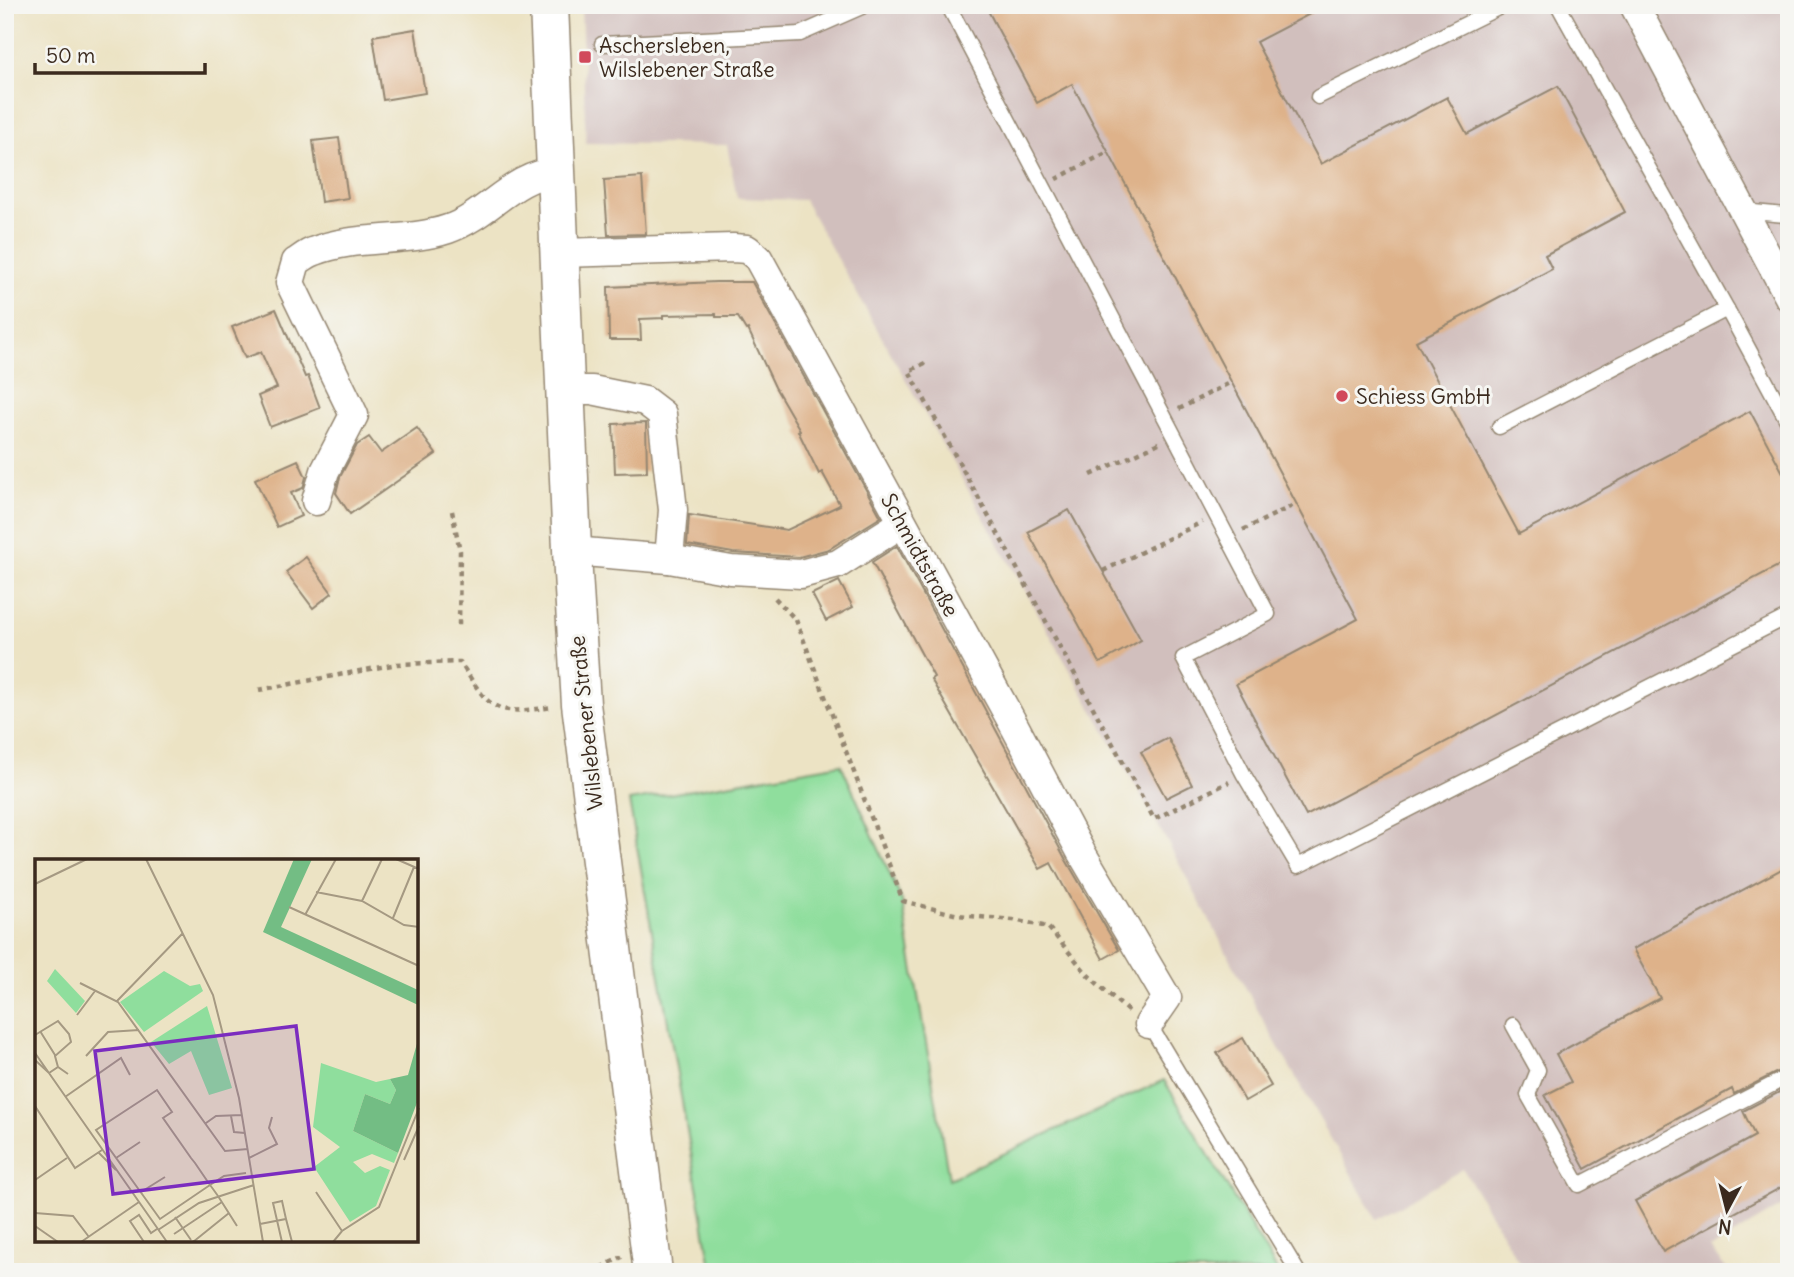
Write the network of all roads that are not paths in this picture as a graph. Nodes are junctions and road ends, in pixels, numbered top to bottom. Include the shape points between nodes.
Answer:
1 (549, 5) edge
2 (866, 5) edge
3 (948, 5) edge
4 (1504, 5) edge
5 (1558, 5) edge
6 (1634, 5) edge
7 (602, 44) dead end
8 (1318, 97) dead end
9 (556, 172) junction
10 (1743, 211) junction
11 (1789, 222) edge
12 (560, 253) junction
13 (1789, 297) edge
14 (1727, 309) junction
15 (566, 390) junction
16 (1789, 424) edge
17 (1499, 427) dead end
18 (316, 501) dead end
19 (902, 523) junction
20 (669, 558) junction
21 (572, 562) junction
22 (1789, 616) edge
23 (1149, 1024) joint
24 (1513, 1025) dead end
25 (1789, 1076) edge
26 (653, 1272) edge
27 (1298, 1272) edge

1 - 9 street, Wilslebener Straße
2 - 7 lane via 800,34
3 - 22 lane via 1268,614 1183,659 1298,866
4 - 8 lane
5 - 14 lane
6 - 10 street
9 - 12 street, Wilslebener Straße
9 - 18 street via 522,181 449,229 334,246 296,262 290,283 354,415 325,471
10 - 11 lane via 1785,215
10 - 13 street
12 - 15 street, Wilslebener Straße
12 - 19 street, Schmidtstraße via 747,249 758,258
14 - 16 lane
14 - 17 lane
15 - 20 street via 592,390 645,401 662,414 673,510
15 - 21 street, Wilslebener Straße
19 - 20 street via 838,564 802,574 731,570
19 - 23 street, Schmidtstraße via 1081,852 1167,998
20 - 21 street
21 - 26 street, Wilslebener Straße via 582,704
23 - 27 lane
24 - 25 lane via 1538,1070 1528,1094 1579,1185

